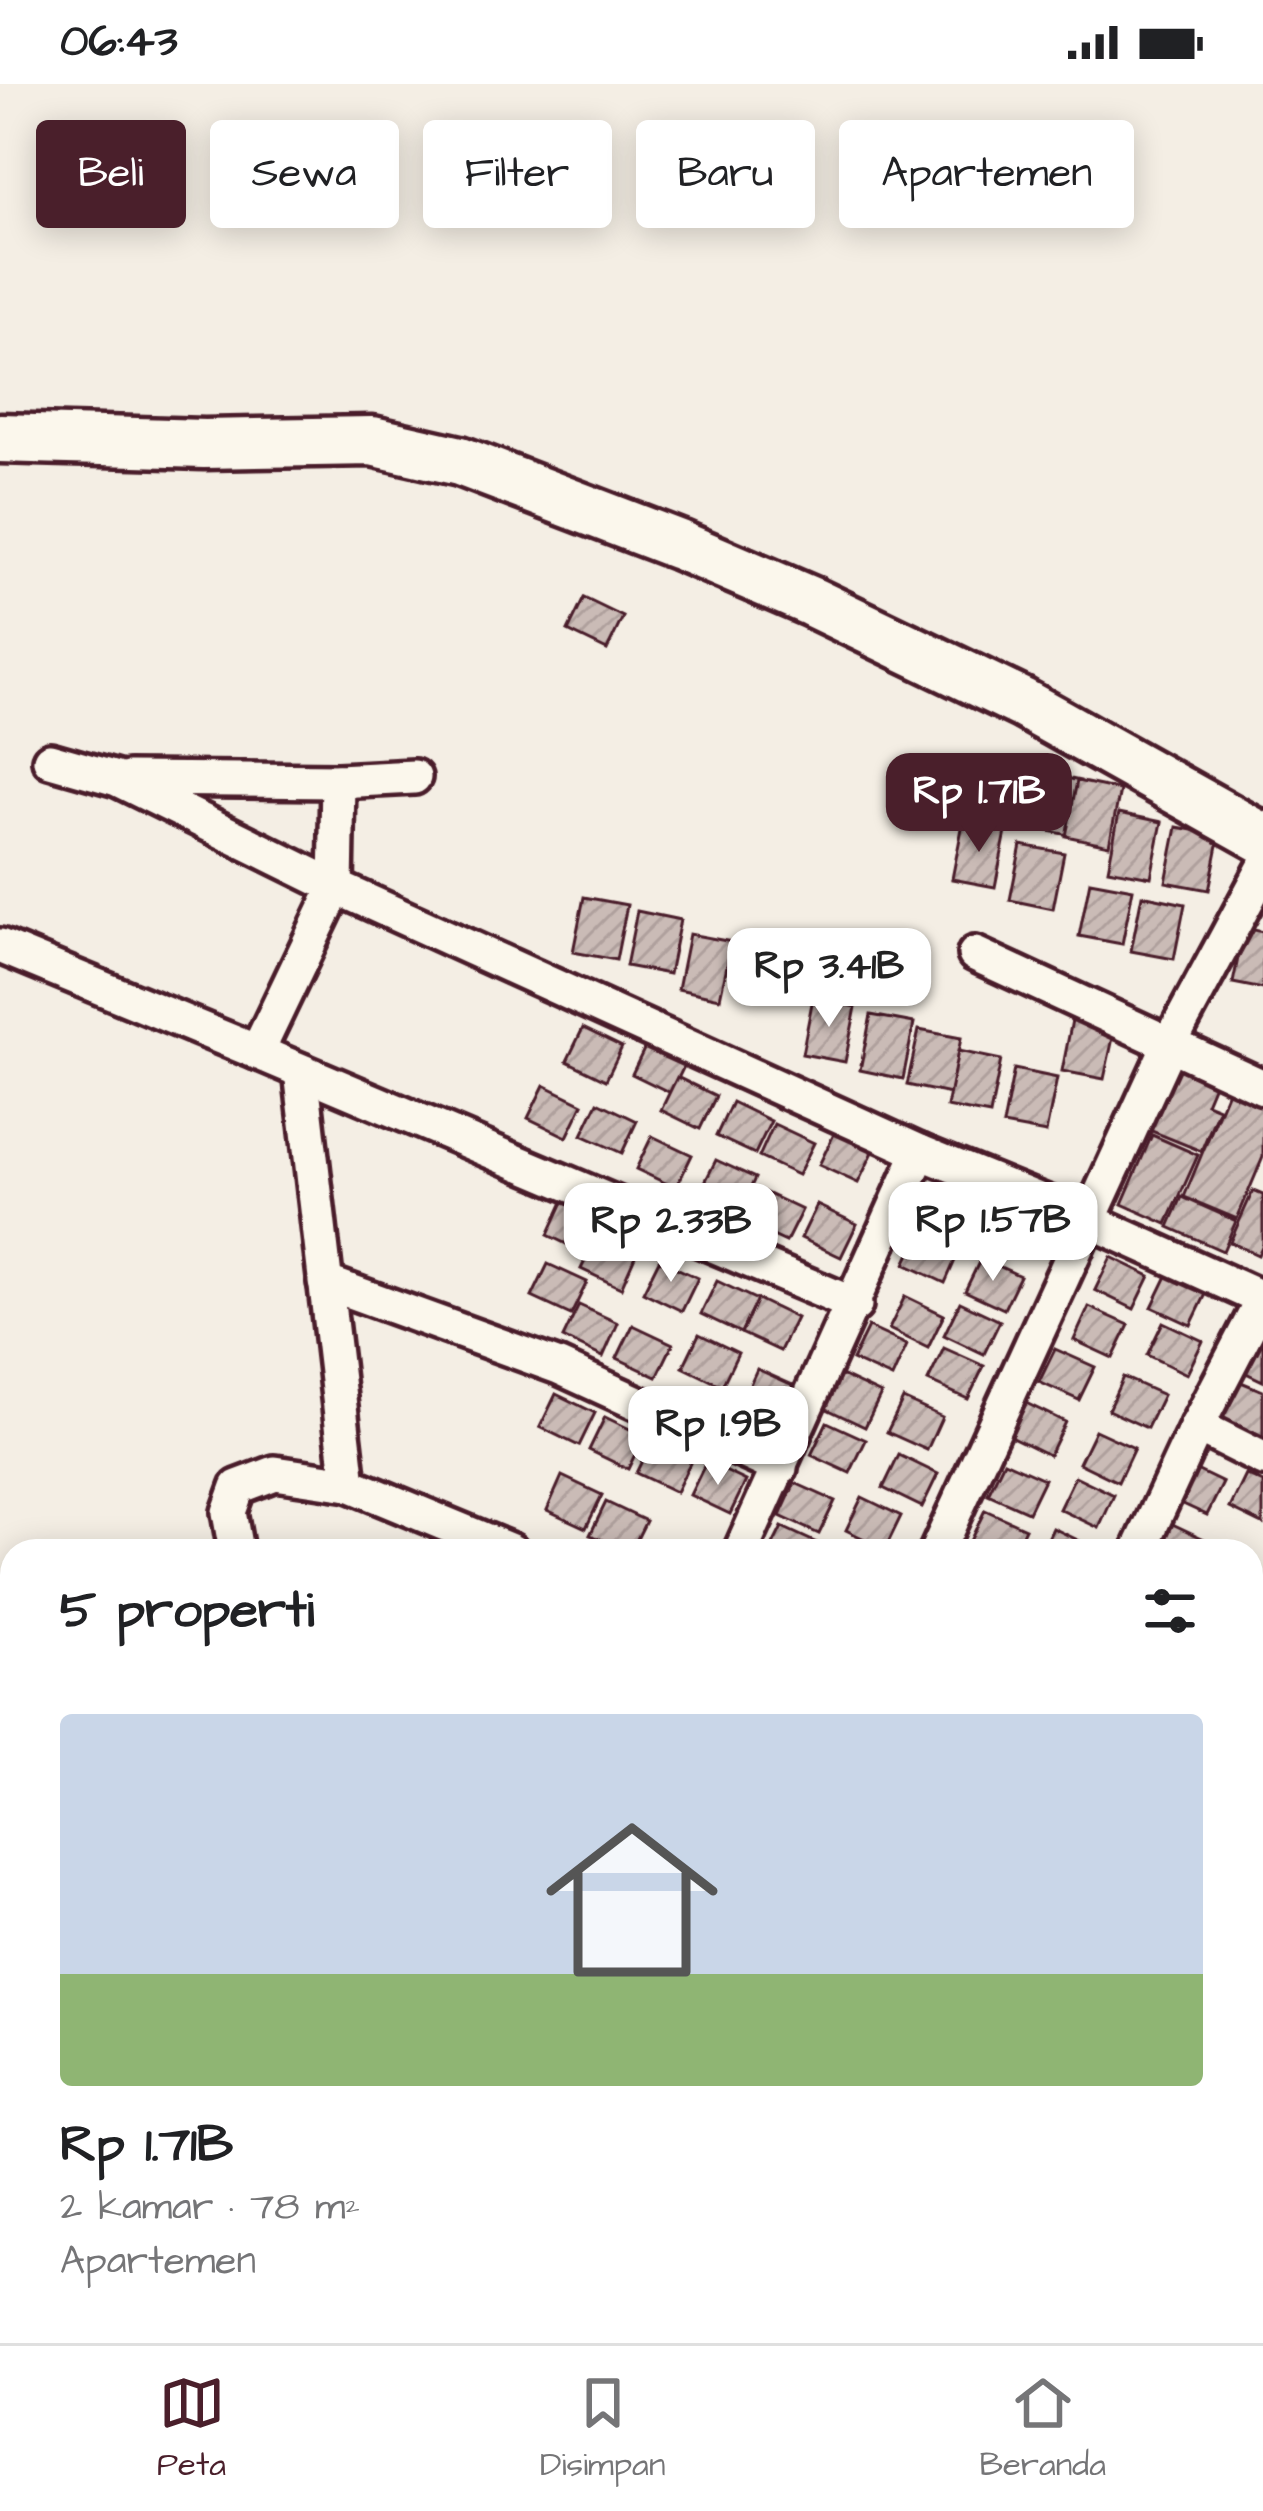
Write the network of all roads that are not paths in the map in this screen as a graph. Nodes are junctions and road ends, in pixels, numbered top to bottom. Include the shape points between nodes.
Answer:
1 (0, 438) edge
2 (50, 760) dead end
3 (414, 777) dead end
4 (117, 779) junction
5 (338, 781) junction
6 (1263, 838) edge
7 (1263, 870) edge
8 (336, 887) junction
9 (0, 946) edge
10 (975, 954) dead end
11 (1170, 1042) junction
12 (257, 1052) junction
13 (301, 1071) junction
14 (1263, 1087) edge
15 (920, 1152) junction
16 (1088, 1220) junction
17 (325, 1282) junction
18 (1263, 1299) edge
19 (855, 1305) junction
20 (1197, 1426) junction
21 (1263, 1459) edge
22 (780, 1468) junction
23 (350, 1484) junction
24 (234, 1539) edge
25 (482, 1539) edge
26 (747, 1539) edge
27 (942, 1539) edge
28 (1145, 1539) edge

1 - 6 street via 372,441 460,461 812,602 1022,703
2 - 4 street
3 - 5 street
4 - 5 street
4 - 8 street
5 - 8 street
7 - 11 street
8 - 12 street
8 - 15 street
9 - 12 street
10 - 11 street
11 - 14 street
11 - 16 street
12 - 13 street
13 - 17 street
13 - 19 street
15 - 16 street
15 - 19 street
16 - 18 street
16 - 27 street
17 - 22 street via 559,1367
17 - 23 street
18 - 20 street
19 - 22 street
20 - 21 street
20 - 28 street
22 - 26 street
23 - 24 street via 275,1473 238,1487 229,1512
23 - 25 street

